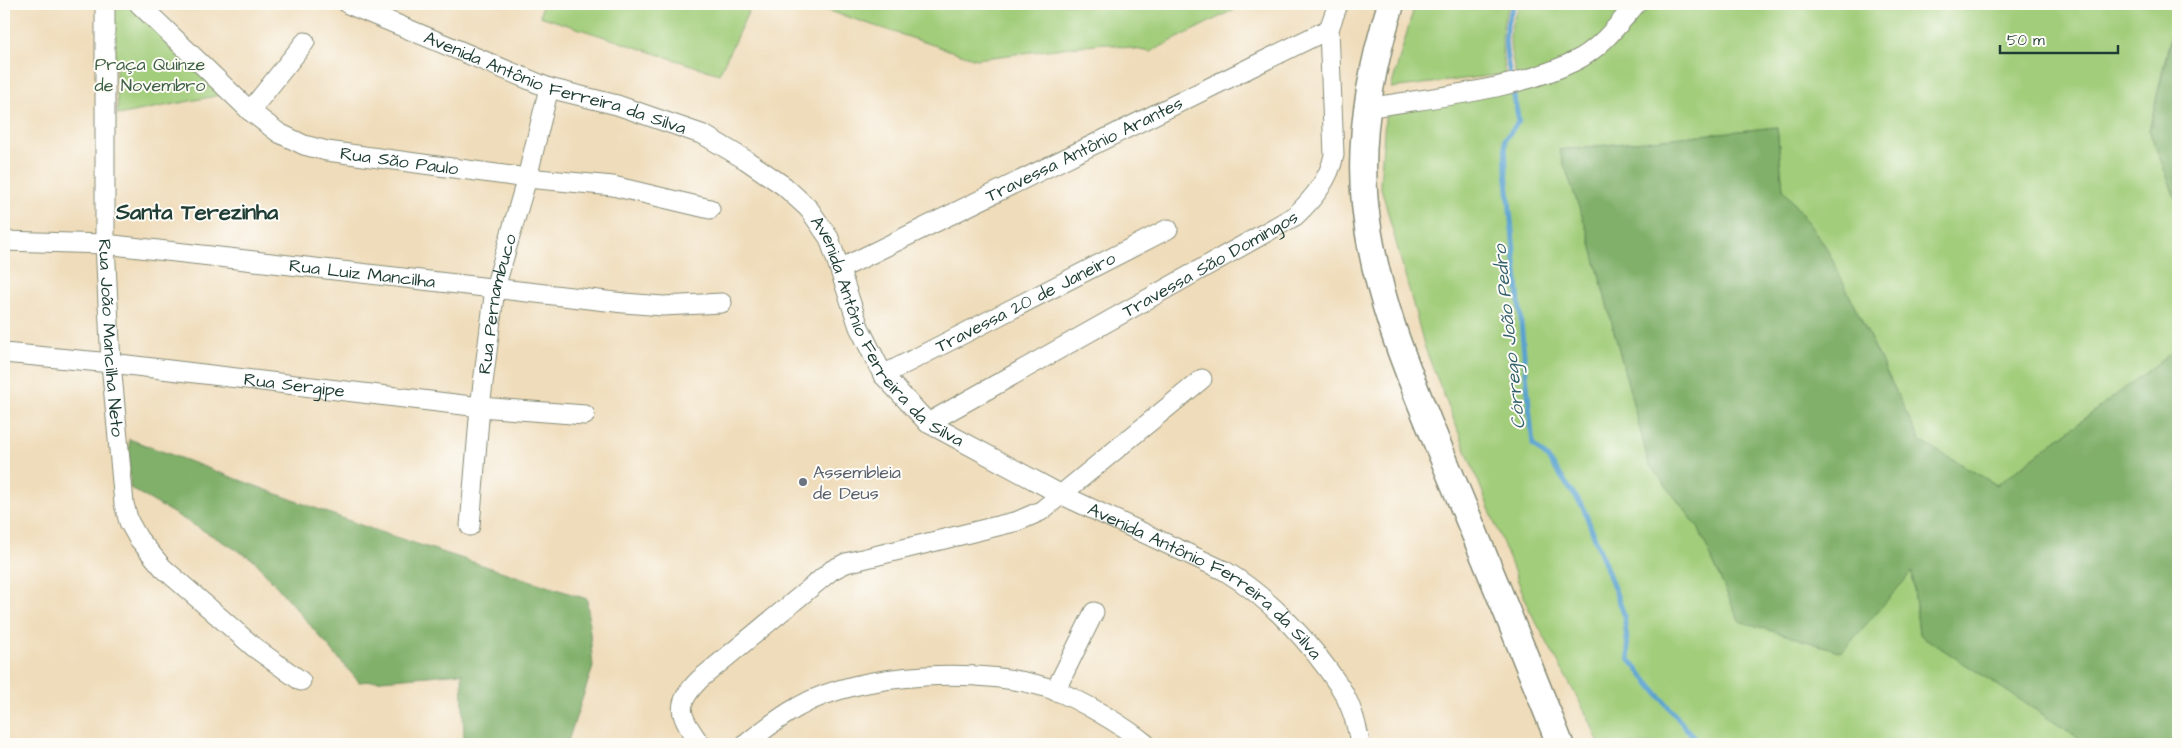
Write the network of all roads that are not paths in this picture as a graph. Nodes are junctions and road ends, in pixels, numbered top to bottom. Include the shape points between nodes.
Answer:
1 (105, 4) edge
2 (139, 4) edge
3 (348, 4) edge
4 (1338, 4) edge
5 (1391, 4) edge
6 (1636, 4) edge
7 (1329, 29) junction
8 (305, 42) dead end
9 (549, 88) junction
10 (1367, 108) junction
11 (250, 111) junction
12 (527, 178) junction
13 (710, 209) dead end
14 (1168, 228) dead end
15 (4, 241) edge
16 (105, 244) junction
17 (840, 269) junction
18 (495, 288) junction
19 (722, 303) dead end
20 (4, 353) edge
21 (111, 363) junction
22 (883, 375) junction
23 (1202, 379) dead end
24 (480, 407) junction
25 (585, 415) dead end
26 (928, 423) junction
27 (1060, 494) junction
28 (470, 526) dead end
29 (1094, 612) dead end
30 (301, 681) dead end
31 (1055, 691) junction
32 (700, 744) edge
33 (746, 744) edge
34 (1146, 744) edge
35 (1360, 744) edge
36 (1560, 744) edge

1 - 16 street, Rua João Mancilha Neto
2 - 11 street, Rua São Paulo
3 - 9 street, Avenida Antônio Ferreira da Silva
4 - 7 street, Travessa São Domingos
5 - 10 highway via 1381,35
6 - 10 street via 1606,38 1568,63 1538,75 1484,88
7 - 17 street, Travessa Antônio Arantes
7 - 26 street, Travessa São Domingos via 1334,155 1331,169 1311,201 1295,216
8 - 11 street
9 - 12 street, Rua Pernambuco
9 - 17 street, Avenida Antônio Ferreira da Silva via 704,134 746,160 784,186 809,209 830,238
10 - 36 highway via 1363,150 1365,205 1390,317 1409,373
11 - 12 street, Rua São Paulo via 280,133 304,145 327,151
12 - 13 street, Rua São Paulo via 613,186
12 - 18 street, Rua Pernambuco
14 - 22 street, Travessa 20 de Janeiro
15 - 16 street, Rua Luiz Mancilha
16 - 18 street, Rua Luiz Mancilha
16 - 21 street, Rua João Mancilha Neto
17 - 22 street, Avenida Antônio Ferreira da Silva via 859,327
18 - 19 street, Rua Luiz Mancilha via 663,306
18 - 24 street, Rua Pernambuco
20 - 21 street, Rua Sergipe
21 - 24 street, Rua Sergipe
21 - 30 street, Rua João Mancilha Neto via 124,504 138,538 163,568 255,648
22 - 26 street, Avenida Antônio Ferreira da Silva
23 - 27 street
24 - 25 street, Rua Sergipe
24 - 28 street, Rua Pernambuco
26 - 27 street, Avenida Antônio Ferreira da Silva
27 - 32 street via 1041,510 1018,521 846,563 832,570 686,693 682,708 686,724
27 - 35 street, Avenida Antônio Ferreira da Silva via 1225,571 1250,586 1274,607 1341,688 1356,722
29 - 31 street
31 - 33 street via 1019,681 955,676 890,680 829,693 798,706
31 - 34 street via 1129,730

